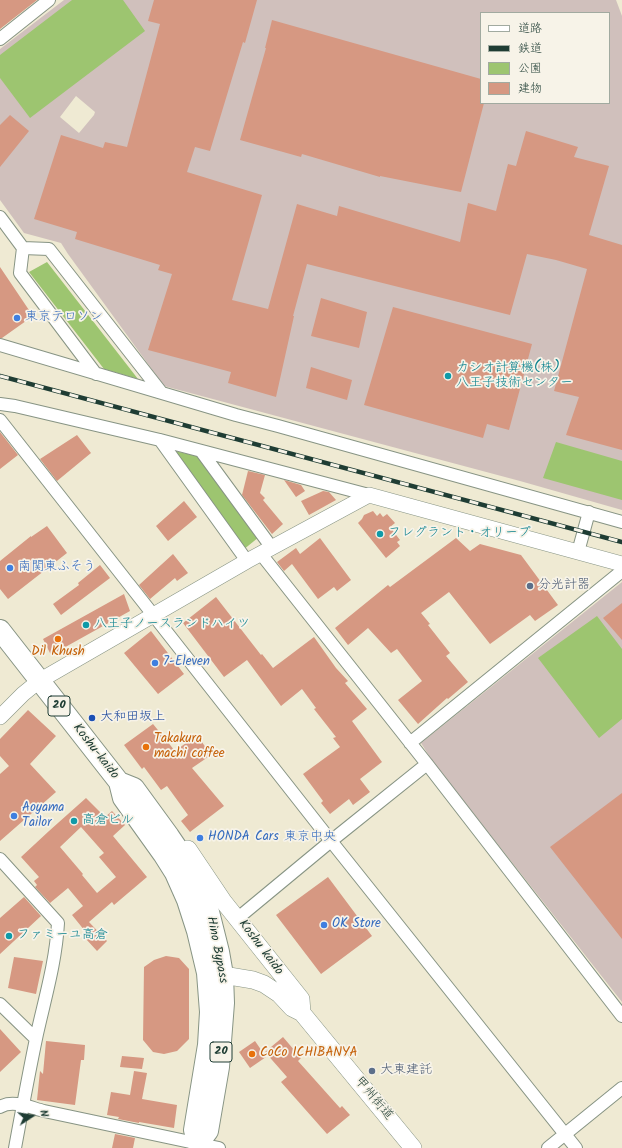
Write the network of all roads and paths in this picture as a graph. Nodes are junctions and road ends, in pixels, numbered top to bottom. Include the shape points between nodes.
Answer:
1 (49, 0) edge
2 (0, 39) edge
3 (0, 217) edge
4 (23, 248) junction
5 (0, 345) edge
6 (96, 374) junction
7 (161, 392) junction
8 (0, 404) edge
9 (0, 420) edge
10 (160, 440) junction
11 (201, 451) junction
12 (369, 495) junction
13 (589, 512) junction
14 (622, 522) edge
15 (267, 551) junction
16 (578, 552) junction
17 (247, 561) junction
18 (622, 564) edge
19 (622, 571) edge
20 (153, 614) junction
21 (0, 630) edge
22 (39, 681) junction
23 (0, 717) edge
24 (410, 743) junction
25 (427, 764) junction
26 (119, 782) junction
27 (144, 803) junction
28 (331, 841) junction
29 (0, 859) edge
30 (238, 918) junction
31 (215, 974) junction
32 (0, 1004) edge
33 (302, 1013) junction
34 (622, 1016) edge
35 (36, 1039) junction
36 (622, 1088) edge
37 (23, 1105) junction
38 (0, 1107) edge
39 (565, 1134) junction
40 (197, 1146) edge
41 (15, 1148) edge
42 (219, 1148) edge
43 (413, 1148) edge
44 (548, 1148) edge
45 (576, 1148) edge

1 - 2 street
3 - 4 street
4 - 6 street via 20,273
4 - 7 street via 49,249
5 - 6 street
6 - 7 street
7 - 13 street
8 - 10 street
9 - 20 street
10 - 11 street
10 - 17 street
11 - 12 street
11 - 15 street
12 - 15 street
12 - 16 street
13 - 14 street
13 - 16 street
15 - 17 street
15 - 24 street
16 - 18 street
17 - 20 street
19 - 24 street
20 - 22 street
20 - 28 street
21 - 22 highway, Koshu-kaido / 20
22 - 23 street
22 - 26 highway, Koshu-kaido / 20
24 - 25 street
25 - 28 street
25 - 34 street
26 - 27 highway, Hino Bypass / 20 via 134,788
26 - 31 highway, Koshu-kaido / 20 via 123,798 175,873
27 - 30 main road, Koshu kaido via 156,808
27 - 31 highway, Hino Bypass / 20 via 188,864 201,890 213,928
28 - 30 street
28 - 39 street
29 - 35 street via 58,923
30 - 33 main road, Koshu kaido via 301,999
31 - 33 main road, Koshu kaido via 264,984 279,994 292,1008
31 - 40 highway, Hino Bypass / 20 via 224,1008 219,1067 208,1131
32 - 35 street
33 - 43 main road, 甲州街道
35 - 37 street
36 - 39 street
37 - 38 street
37 - 40 street
37 - 41 street
39 - 44 street
39 - 45 street
40 - 42 street

